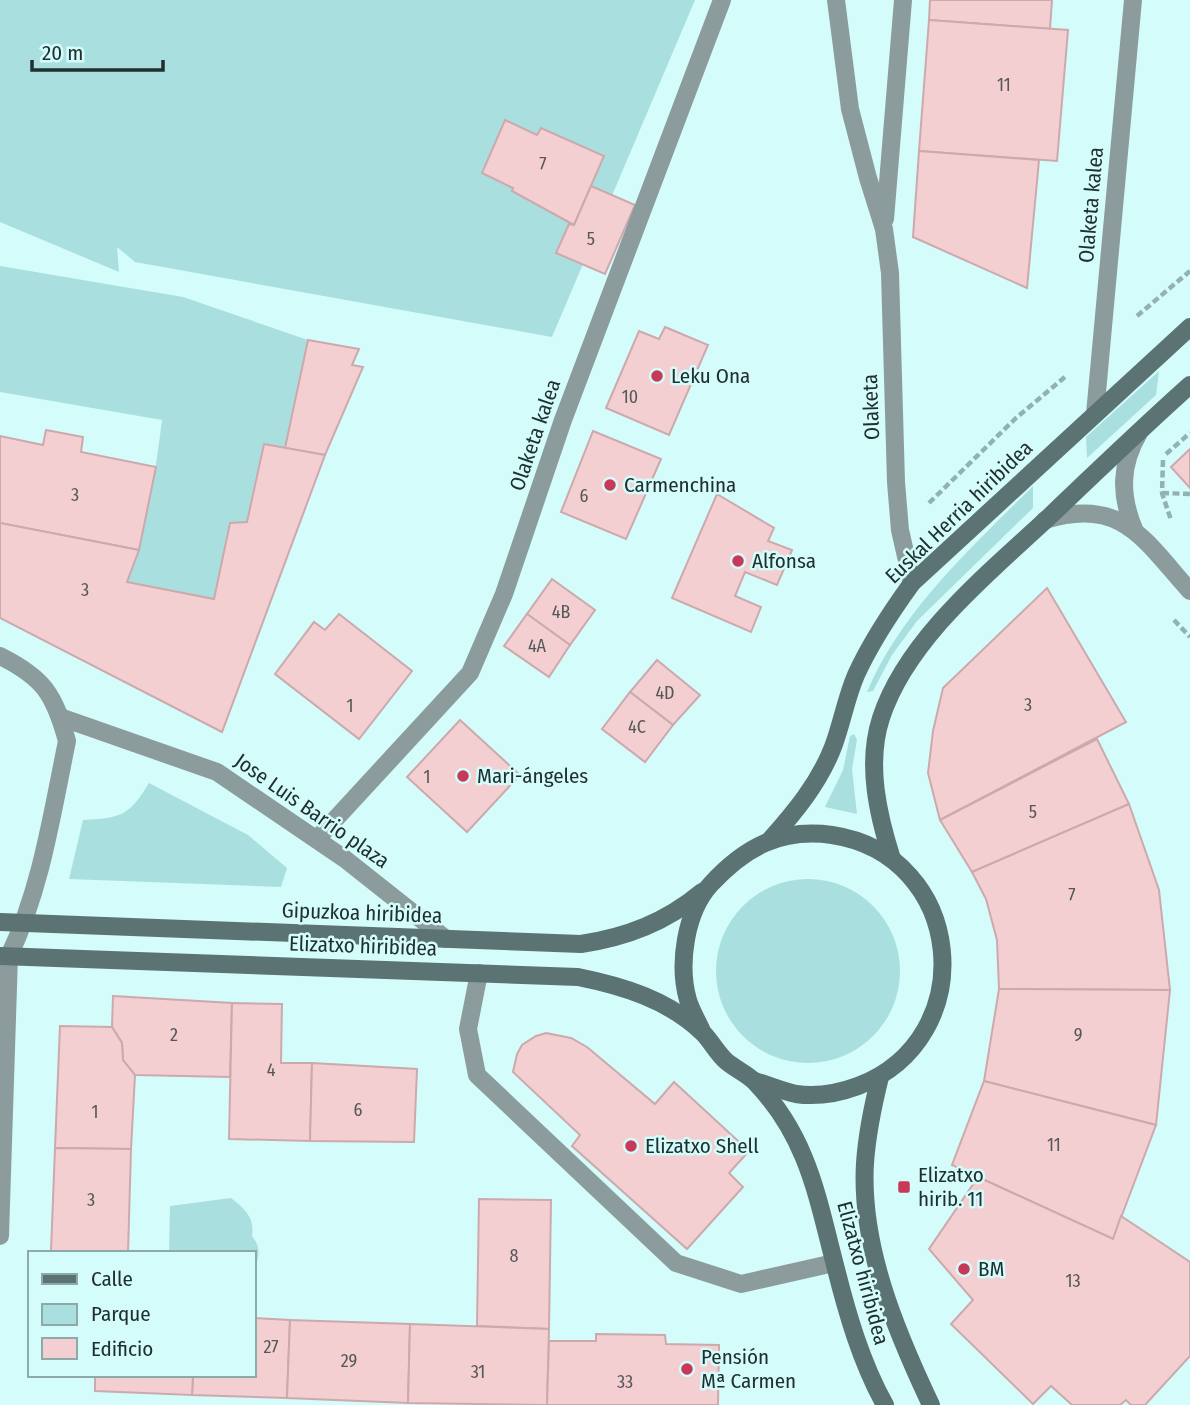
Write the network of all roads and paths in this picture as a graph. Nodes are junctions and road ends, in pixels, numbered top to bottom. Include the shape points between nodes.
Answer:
1 (722, 0) edge
2 (836, 0) edge
3 (904, 0) edge
4 (1133, 0) edge
5 (884, 229) junction
6 (1190, 327) edge
7 (1067, 375) dead end
8 (1190, 385) edge
9 (1095, 414) junction
10 (1141, 429) junction
11 (1190, 433) edge
12 (1162, 493) junction
13 (1190, 494) edge
14 (1045, 520) junction
15 (1134, 529) junction
16 (1177, 529) dead end
17 (900, 530) junction
18 (912, 583) junction
19 (1190, 591) edge
20 (0, 656) edge
21 (60, 717) junction
22 (317, 839) junction
23 (770, 840) junction
24 (892, 859) junction
25 (707, 888) junction
26 (0, 922) edge
27 (25, 923) junction
28 (446, 939) junction
29 (5, 956) edge
30 (479, 974) junction
31 (703, 1033) junction
32 (880, 1077) junction
33 (755, 1081) junction
34 (0, 1236) edge
35 (834, 1263) junction
36 (885, 1405) edge
37 (931, 1405) edge

1 - 22 street, Olaketa kalea via 563,420 504,594 470,673
2 - 5 street via 850,109
3 - 5 street
4 - 9 street, Olaketa kalea
5 - 17 street, Olaketa via 890,273
6 - 9 main road, Euskal Herria hiribidea
7 - 17 path
8 - 10 main road
9 - 18 main road, Euskal Herria hiribidea
10 - 14 main road
10 - 15 street via 1125,461 1123,479
11 - 12 path via 1163,457
12 - 13 path
12 - 16 path
14 - 15 street via 1090,512
14 - 24 main road via 990,569 923,642 881,718 875,790
15 - 19 street
17 - 18 street, Olaketa
18 - 23 main road, Euskal Herria hiribidea via 856,676 833,747 816,781
20 - 21 street via 30,672 45,688
21 - 22 street, Jose Luis Barrio plaza via 217,772
21 - 27 street via 67,741
22 - 28 street, Jose Luis Barrio plaza
23 - 24 main road, Elizatxo hiribidea via 811,832 855,839
23 - 25 main road, Elizatxo hiribidea via 734,859
24 - 32 main road, Elizatxo hiribidea via 922,890 931,909 940,929 944,972 935,1013 912,1050
25 - 28 main road, Gipuzkoa hiribidea via 666,918 613,939 581,944
25 - 31 main road, Elizatxo hiribidea via 689,923 683,961 688,999
26 - 27 main road, Gipuzkoa hiribidea
27 - 28 main road, Gipuzkoa hiribidea
27 - 29 street
29 - 30 main road, Elizatxo hiribidea
29 - 34 street
30 - 31 main road, Elizatxo hiribidea via 578,977 611,984 644,995
30 - 35 street via 468,1029 477,1075 676,1263 741,1284
31 - 33 main road, Elizatxo hiribidea via 726,1061
32 - 33 main road, Elizatxo hiribidea via 839,1093 797,1094
32 - 37 main road, Elizatxo hiribidea via 865,1162 868,1225 883,1287
33 - 35 main road, Elizatxo hiribidea via 785,1121 813,1175
35 - 36 main road, Elizatxo hiribidea via 859,1346

